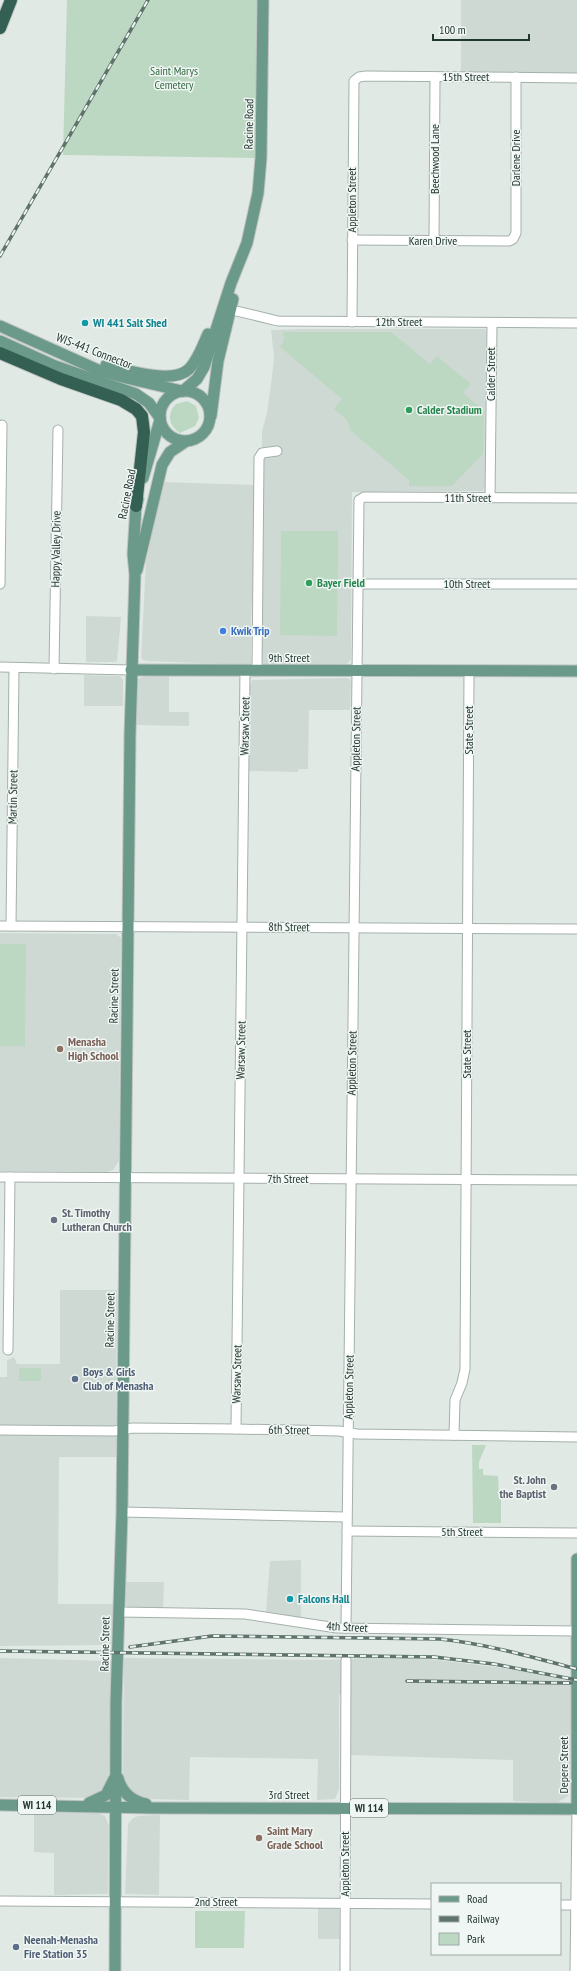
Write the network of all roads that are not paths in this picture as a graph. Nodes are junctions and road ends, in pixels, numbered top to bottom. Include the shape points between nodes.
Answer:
1 (11, 0) edge
2 (263, 0) edge
3 (0, 28) edge
4 (435, 77) junction
5 (516, 77) junction
6 (356, 78) joint
7 (577, 78) edge
8 (513, 239) joint
9 (352, 240) junction
10 (434, 241) junction
11 (225, 309) junction
12 (352, 322) junction
13 (577, 322) edge
14 (492, 323) junction
15 (0, 326) edge
16 (0, 341) edge
17 (0, 353) edge
18 (85, 363) junction
19 (182, 391) junction
20 (211, 416) junction
21 (160, 419) junction
22 (2, 425) dead end
23 (58, 430) dead end
24 (185, 442) junction
25 (277, 451) dead end
26 (359, 498) joint
27 (490, 498) junction
28 (577, 498) edge
29 (136, 506) junction
30 (135, 575) junction
31 (0, 584) edge
32 (358, 584) junction
33 (577, 584) edge
34 (0, 667) edge
35 (14, 668) junction
36 (54, 669) junction
37 (131, 670) junction
38 (245, 670) junction
39 (257, 671) junction
40 (356, 671) junction
41 (577, 671) edge
42 (469, 672) junction
43 (0, 926) edge
44 (11, 926) junction
45 (128, 926) junction
46 (242, 926) junction
47 (354, 928) junction
48 (468, 928) junction
49 (577, 929) edge
50 (5, 1177) edge
51 (125, 1178) junction
52 (240, 1179) junction
53 (351, 1180) junction
54 (577, 1180) edge
55 (466, 1181) junction
56 (8, 1350) dead end
57 (236, 1429) junction
58 (0, 1430) edge
59 (122, 1430) junction
60 (348, 1432) junction
61 (454, 1435) junction
62 (577, 1437) edge
63 (122, 1512) junction
64 (346, 1517) junction
65 (347, 1531) junction
66 (577, 1533) edge
67 (577, 1559) edge
68 (119, 1612) junction
69 (346, 1628) junction
70 (577, 1631) edge
71 (577, 1639) edge
72 (346, 1660) dead end
73 (116, 1770) junction
74 (0, 1805) edge
75 (75, 1805) junction
76 (116, 1806) junction
77 (160, 1807) junction
78 (345, 1808) junction
79 (577, 1810) edge
80 (0, 1901) edge
81 (116, 1902) junction
82 (345, 1903) junction
83 (431, 1904) edge
84 (561, 1905) edge
85 (577, 1905) edge
86 (114, 1971) edge
87 (345, 1971) edge
88 (575, 1971) edge

1 - 3 highway
2 - 11 main road, Racine Road via 260,177 254,219 244,260
4 - 5 street, 15th Street
4 - 6 street, 15th Street
4 - 10 street, Beechwood Lane
5 - 7 street, 15th Street
5 - 8 street, Darlene Drive via 516,233
6 - 9 street, Appleton Street via 353,86
8 - 10 street, Karen Drive
9 - 10 street, Karen Drive
9 - 12 street, Appleton Street
11 - 12 street, 12th Street via 278,321
11 - 18 main road via 215,319 192,366 181,375 164,376
11 - 19 main road, Racine Road via 201,374
11 - 20 main road, Racine Road
12 - 14 street, 12th Street
13 - 14 street, 12th Street
14 - 27 street, Calder Street
15 - 18 main road, WIS-441 Connector
16 - 21 main road via 62,369 136,394 149,403
17 - 29 highway via 61,379 121,400 136,409 142,416 144,432
18 - 19 main road, WIS-441 Connector via 98,370
19 - 20 main road via 199,395 207,404
19 - 21 main road via 174,393 163,404
20 - 24 main road via 206,431 193,441
21 - 24 main road via 162,427 171,438
21 - 29 main road, Racine Road
22 - 31 street
23 - 36 street, Happy Valley Drive
24 - 30 main road, Racine Road via 170,452 162,465
25 - 39 street via 266,451 259,458
26 - 27 street, 11th Street
26 - 32 street, Appleton Street
27 - 28 street, 11th Street
29 - 30 main road, Racine Road via 133,554
30 - 37 main road, Racine Road
32 - 33 street, 10th Street
32 - 40 street, Appleton Street
34 - 35 street, 9th Street
35 - 36 street, 9th Street
35 - 44 street, Martin Street
36 - 37 street, 9th Street
37 - 38 main road, 9th Street
37 - 45 main road, Racine Street
38 - 39 main road, 9th Street
38 - 46 street, Warsaw Street
39 - 40 main road, 9th Street
40 - 42 main road, 9th Street
40 - 47 street, Appleton Street
41 - 42 main road, 9th Street
42 - 48 street, State Street
43 - 44 street, 8th Street
44 - 45 street, 8th Street
45 - 46 street, 8th Street
45 - 51 main road, Racine Street
46 - 47 street, 8th Street
46 - 52 street, Warsaw Street
47 - 48 street, 8th Street
47 - 53 street, Appleton Street
48 - 49 street, 8th Street
48 - 55 street, State Street
50 - 51 street, 7th Street
50 - 56 street
51 - 52 street, 7th Street
51 - 59 main road, Racine Street
52 - 53 street, 7th Street
52 - 57 street, Warsaw Street
53 - 55 street, 7th Street
53 - 60 street, Appleton Street
54 - 55 street, 7th Street
55 - 61 street, State Street via 465,1369 455,1400
57 - 59 street, 6th Street
57 - 60 street, 6th Street
58 - 59 street, 6th Street
59 - 63 main road, Racine Street
60 - 61 street, 6th Street
60 - 64 street, Appleton Street
61 - 62 street, 6th Street
63 - 64 street
63 - 68 main road, Racine Street
64 - 65 street, Appleton Street
65 - 66 street, 5th Street
65 - 69 street, Appleton Street
67 - 70 main road, Depere Street
68 - 69 street, 4th Street via 245,1614
68 - 73 main road, Racine Street
69 - 70 street, 4th Street
70 - 71 main road, Depere Street
71 - 79 main road, Depere Street
72 - 78 street, Appleton Street
73 - 75 main road via 113,1783 106,1795 97,1801
73 - 76 main road, Racine Street
73 - 77 main road via 122,1788 131,1798
74 - 75 main road, 3rd Street / WI 114
75 - 76 main road, 3rd Street / WI 114
76 - 77 main road, 3rd Street / WI 114
76 - 81 main road, Racine Street
77 - 78 main road, 3rd Street / WI 114
78 - 79 main road, 3rd Street / WI 114
78 - 82 street, Appleton Street
79 - 85 street, Depere Street
80 - 81 street, 2nd Street
81 - 82 street, 2nd Street
81 - 86 main road, Racine Street
82 - 83 street, 2nd Street
82 - 87 street, Appleton Street
84 - 85 street
85 - 88 street, Depere Street

